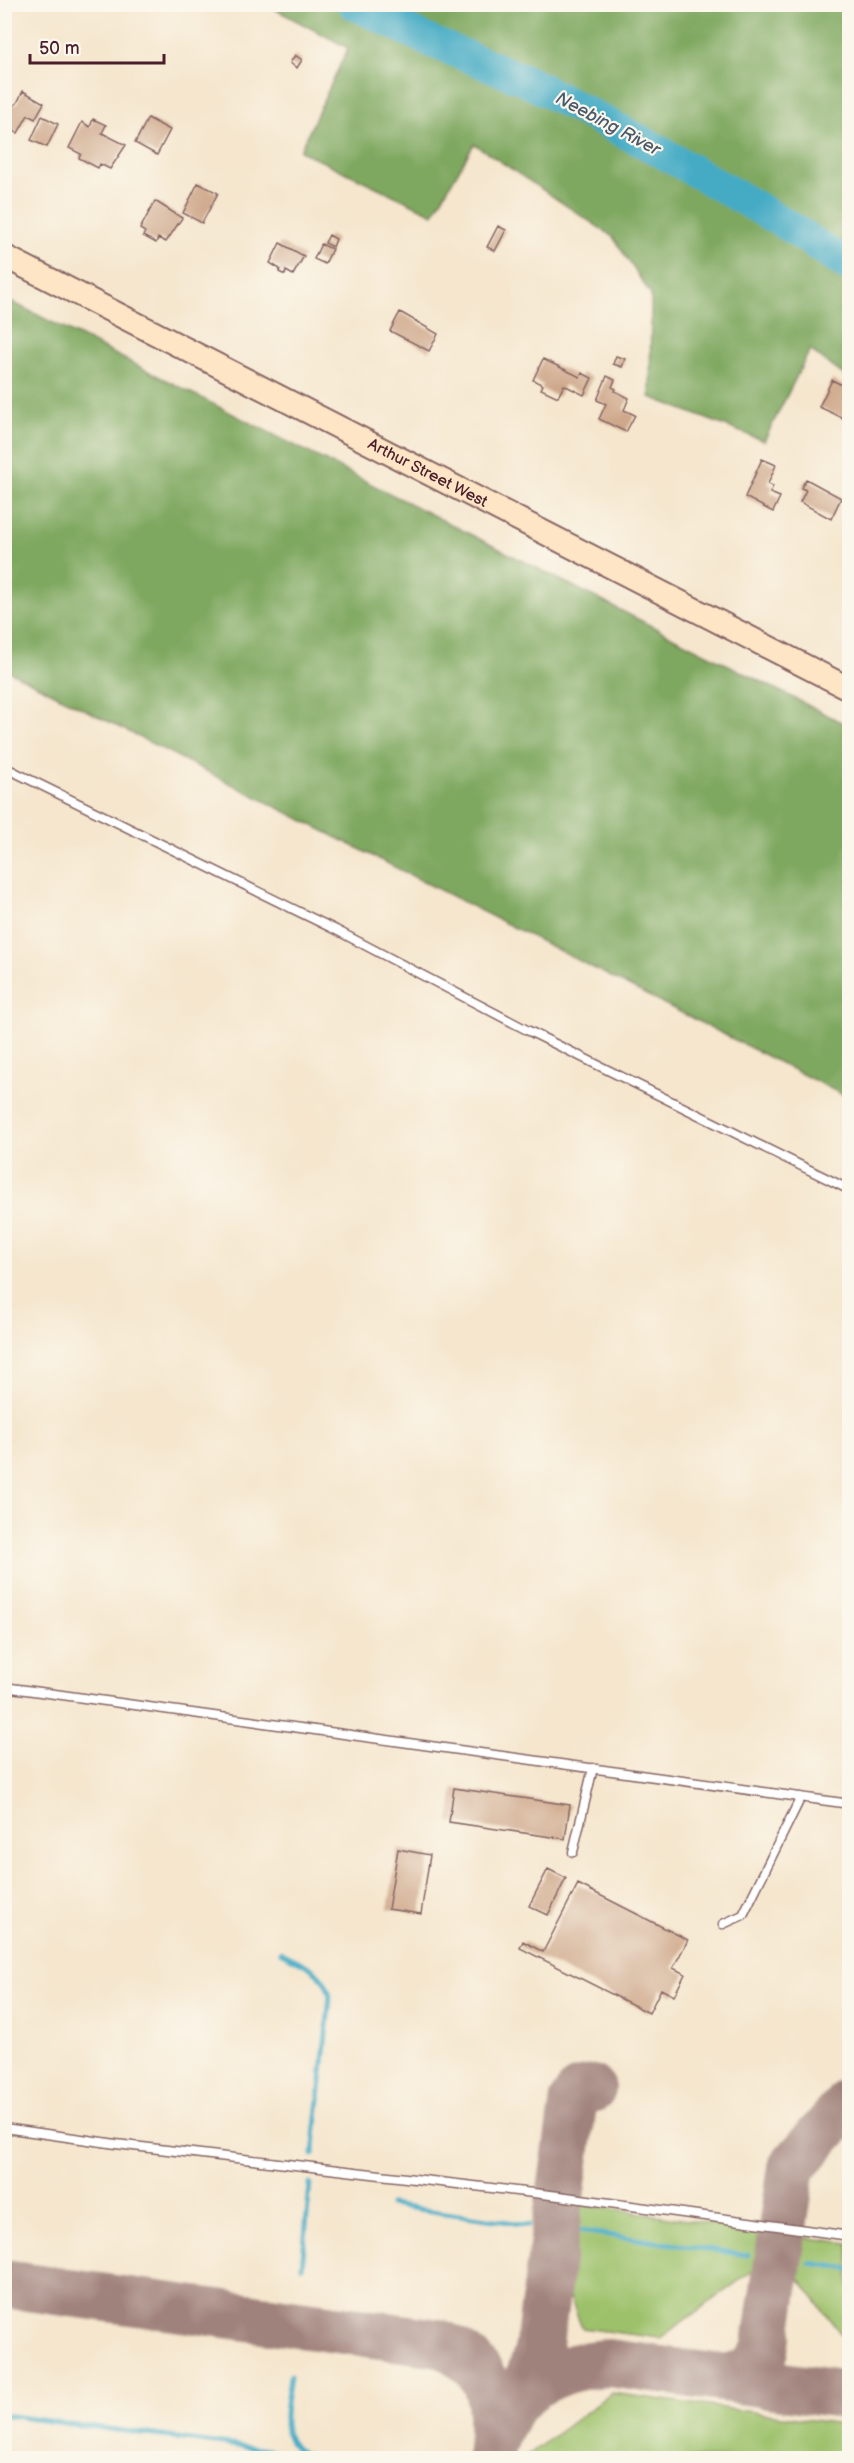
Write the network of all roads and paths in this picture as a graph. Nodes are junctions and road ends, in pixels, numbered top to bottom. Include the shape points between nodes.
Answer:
1 (4, 256) edge
2 (849, 689) edge
3 (4, 767) edge
4 (849, 1190) edge
5 (4, 1687) edge
6 (593, 1768) junction
7 (801, 1797) junction
8 (849, 1804) edge
9 (573, 1852) dead end
10 (723, 1924) dead end
11 (4, 2127) edge
12 (849, 2236) edge

1 - 2 main road, Arthur Street West
3 - 4 lane
5 - 6 lane
6 - 7 lane
6 - 9 lane
7 - 8 lane
7 - 10 lane via 743,1915
11 - 12 lane

